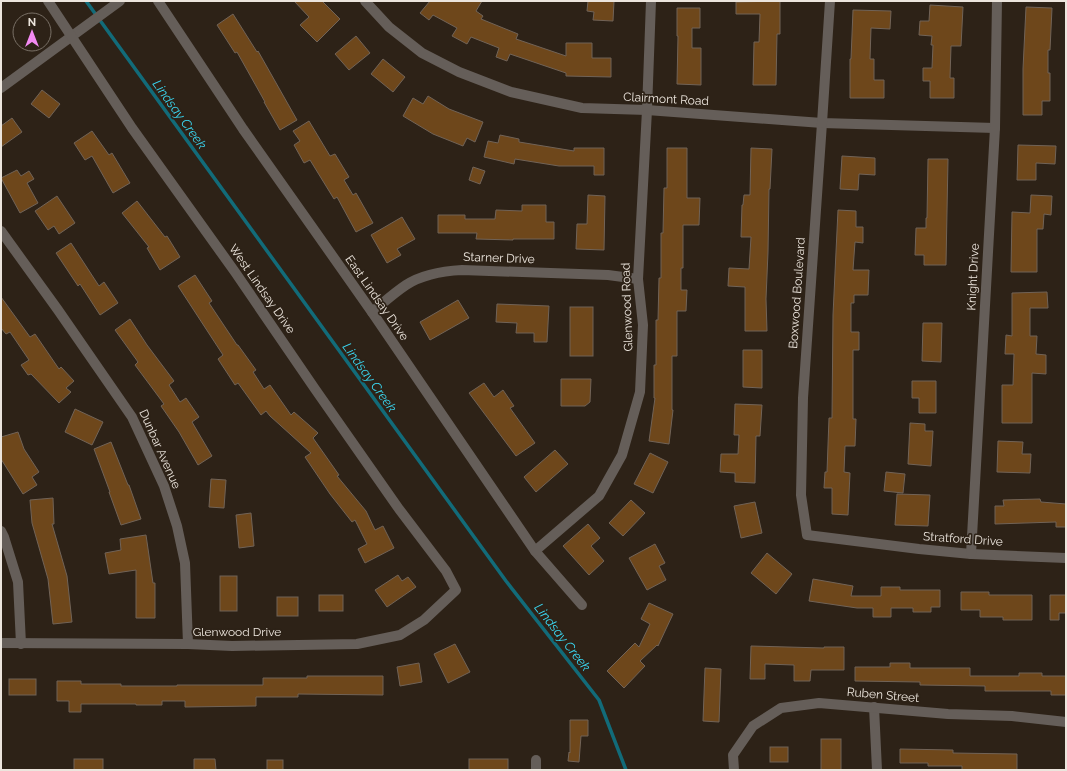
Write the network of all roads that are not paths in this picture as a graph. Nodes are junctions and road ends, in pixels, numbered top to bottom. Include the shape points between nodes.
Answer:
1 (48, 1) edge
2 (158, 1) edge
3 (365, 1) edge
4 (651, 1) edge
5 (830, 1) edge
6 (997, 1) edge
7 (119, 2) edge
8 (72, 37) junction
9 (1, 88) edge
10 (648, 110) junction
11 (822, 123) junction
12 (994, 128) junction
13 (1, 231) edge
14 (638, 279) junction
15 (372, 312) junction
16 (1, 531) edge
17 (859, 542) joint
18 (535, 551) junction
19 (971, 554) junction
20 (1066, 558) edge
21 (456, 590) joint
22 (582, 605) dead end
23 (1, 643) edge
24 (21, 644) junction
25 (188, 644) junction
26 (874, 707) junction
27 (1066, 722) edge
28 (734, 770) edge
29 (877, 770) edge

1 - 8 street, West Lindsay Drive
2 - 15 street, East Lindsay Drive via 243,129
3 - 10 street, Clairmont Road via 390,27 422,53 459,72 511,92 582,108
4 - 10 street, Glenwood Road
5 - 11 street, Boxwood Boulevard
6 - 12 street, Knight Drive
7 - 8 street
8 - 9 street
8 - 21 street, West Lindsay Drive via 132,128 399,509 446,571
10 - 11 street, Clairmont Road
10 - 14 street, Glenwood Road
11 - 12 street, Clairmont Road
11 - 17 street, Boxwood Boulevard via 803,398 801,495 807,535
12 - 19 street, Knight Drive
13 - 25 street, Dunbar Avenue via 132,417 164,486 177,526 185,563
14 - 15 street, Starner Drive via 608,275 445,271 407,285
14 - 18 street, Glenwood Road via 643,325 640,392 622,455 599,496
15 - 18 street, East Lindsay Drive
16 - 24 street via 18,582
17 - 19 street, Stratford Drive
18 - 22 street, East Lindsay Drive
19 - 20 street, Stratford Drive
21 - 25 street, Glenwood Drive via 424,620 400,635 357,644
23 - 24 street, Glenwood Drive
24 - 25 street, Glenwood Drive
26 - 27 street, Ruben Street
26 - 28 street, Ruben Street via 819,703 781,708 753,726 734,755
26 - 29 street

